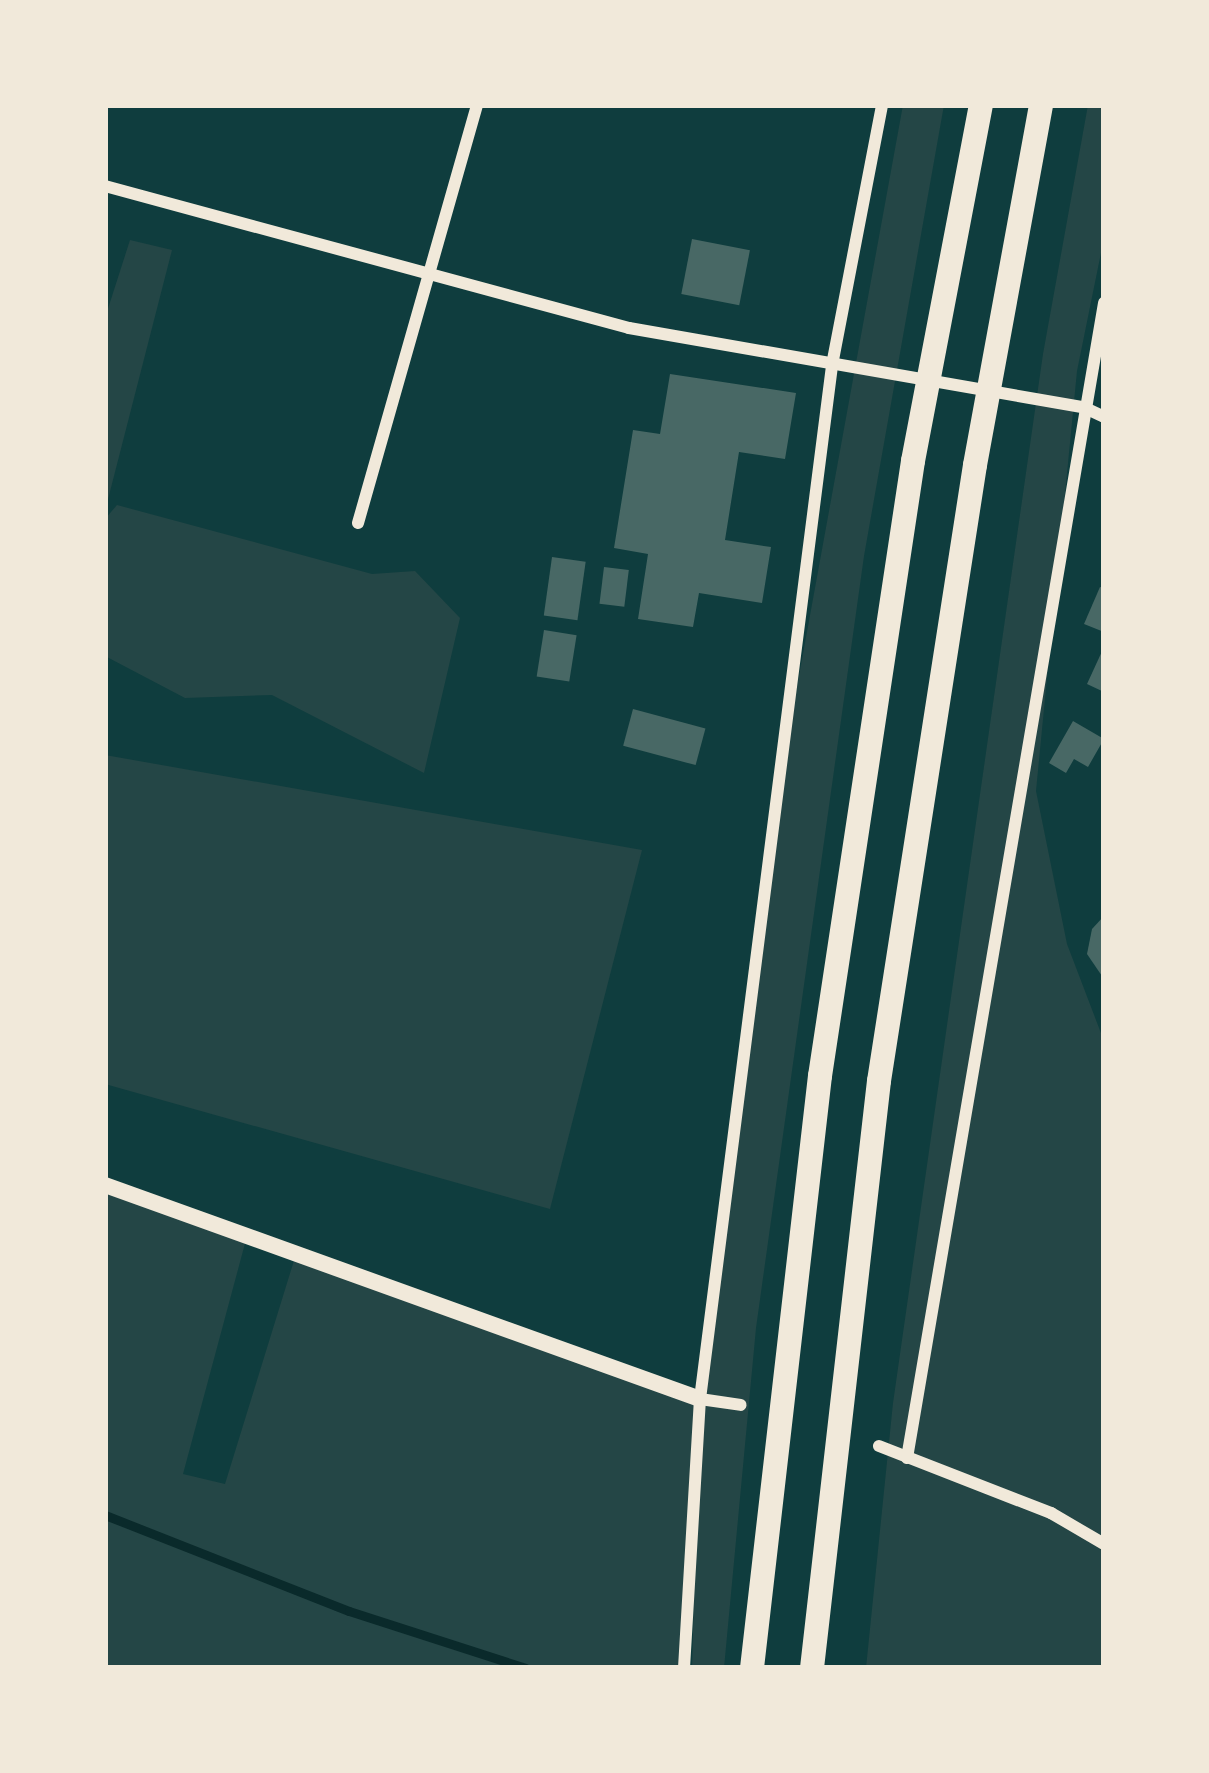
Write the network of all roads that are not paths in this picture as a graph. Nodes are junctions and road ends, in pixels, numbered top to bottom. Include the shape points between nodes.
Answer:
1 (477, 105) edge
2 (882, 105) edge
3 (981, 105) edge
4 (1041, 105) edge
5 (105, 186) edge
6 (429, 275) junction
7 (1104, 303) edge
8 (832, 364) junction
9 (1082, 407) junction
10 (1104, 417) edge
11 (358, 523) dead end
12 (105, 1185) edge
13 (700, 1399) junction
14 (741, 1405) dead end
15 (879, 1446) dead end
16 (907, 1458) junction
17 (1104, 1544) edge
18 (684, 1668) edge
19 (752, 1668) edge
20 (812, 1668) edge

1 - 6 street
2 - 8 street
3 - 19 highway via 913,461 820,1076
4 - 20 highway via 975,465 879,1081
5 - 6 street
6 - 8 street via 629,328
6 - 11 street
7 - 9 street
8 - 9 street
8 - 13 street
9 - 10 street
9 - 16 street
12 - 13 street
13 - 14 street
13 - 18 street
15 - 16 street
16 - 17 street via 1051,1514

